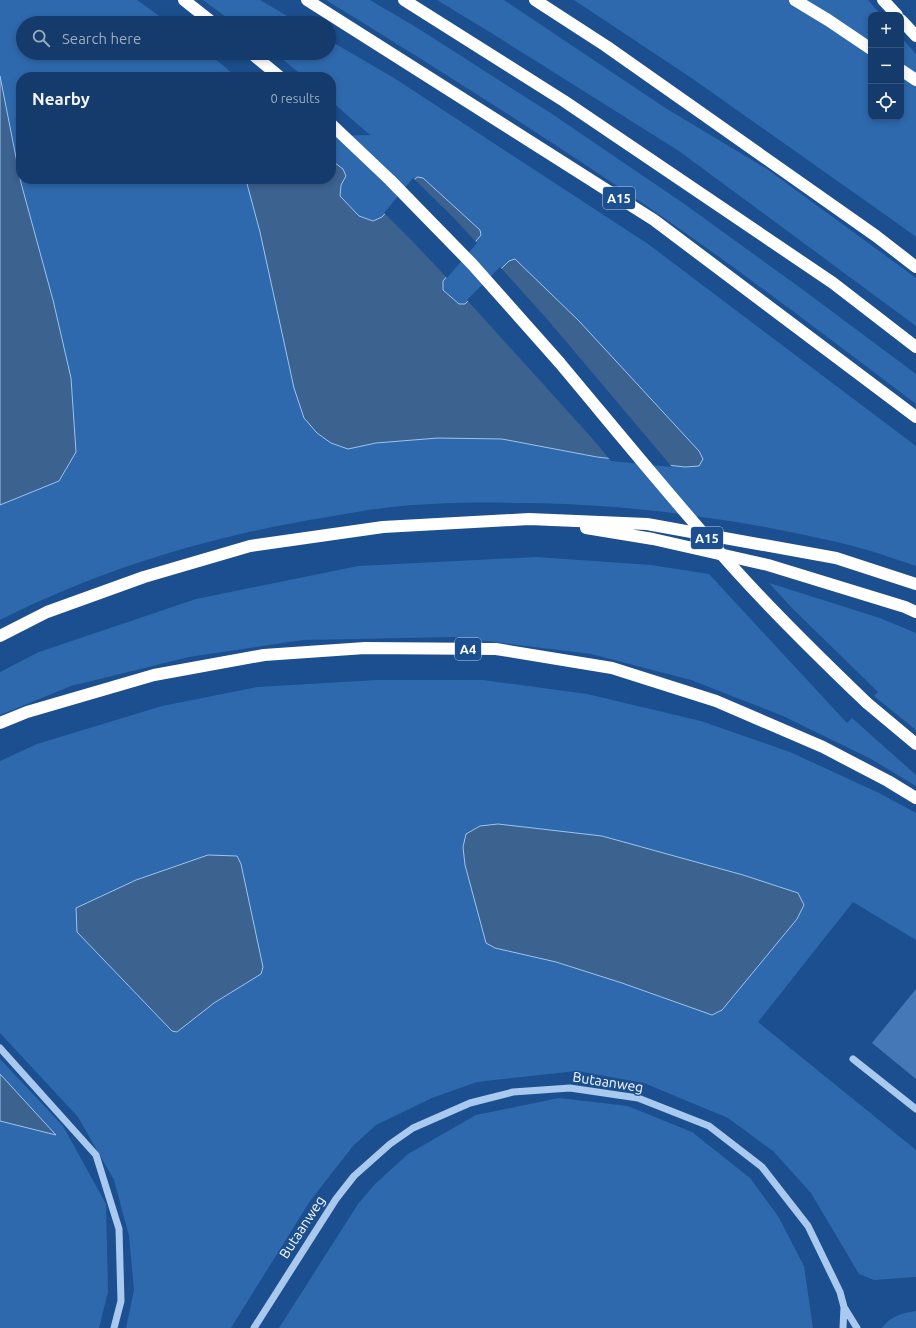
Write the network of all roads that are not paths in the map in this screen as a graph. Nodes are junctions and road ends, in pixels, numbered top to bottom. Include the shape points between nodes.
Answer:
1 (184, 0) edge
2 (307, 0) edge
3 (404, 0) edge
4 (535, 0) edge
5 (794, 0) edge
6 (883, 0) edge
7 (894, 12) edge
8 (204, 16) edge
9 (332, 16) edge
10 (336, 18) edge
11 (904, 23) edge
12 (916, 36) edge
13 (870, 48) edge
14 (260, 60) edge
15 (275, 72) edge
16 (904, 72) edge
17 (916, 80) edge
18 (336, 129) edge
19 (916, 267) edge
20 (916, 347) edge
21 (916, 417) edge
22 (530, 519) junction
23 (916, 584) edge
24 (916, 612) edge
25 (0, 636) edge
26 (0, 723) edge
27 (894, 727) junction
28 (916, 744) edge
29 (916, 751) edge
30 (916, 798) edge
31 (0, 1048) edge
32 (853, 1059) dead end
33 (916, 1109) edge
34 (844, 1307) junction
35 (114, 1328) edge
36 (254, 1328) edge
37 (843, 1328) edge
38 (857, 1328) edge

1 - 8 highway
2 - 9 highway, A15
3 - 20 highway via 564,101 833,283
4 - 19 highway via 618,55 876,236
5 - 13 highway
6 - 7 highway
10 - 21 highway, A15 via 654,220
11 - 12 highway
14 - 15 highway
16 - 17 highway
18 - 27 highway, A15, bridge via 472,264 559,362 731,565 779,617
22 - 23 highway via 647,524 836,558
22 - 24 highway via 653,539 768,565
22 - 25 highway via 383,527 250,546 144,576 47,612
26 - 30 highway, A4 via 27,712 154,675 264,655 365,648 496,649 612,668 716,702 823,747
27 - 28 highway, A15
27 - 29 highway, A15
31 - 35 street via 96,1155 119,1229 121,1301
32 - 33 street
34 - 36 street, Butaanweg via 840,1292 808,1226 762,1167 709,1126 638,1098 570,1088 513,1092 470,1103 413,1128 390,1144 354,1176 336,1199
34 - 37 street, Butaanweg
34 - 38 street, Butaanweg

